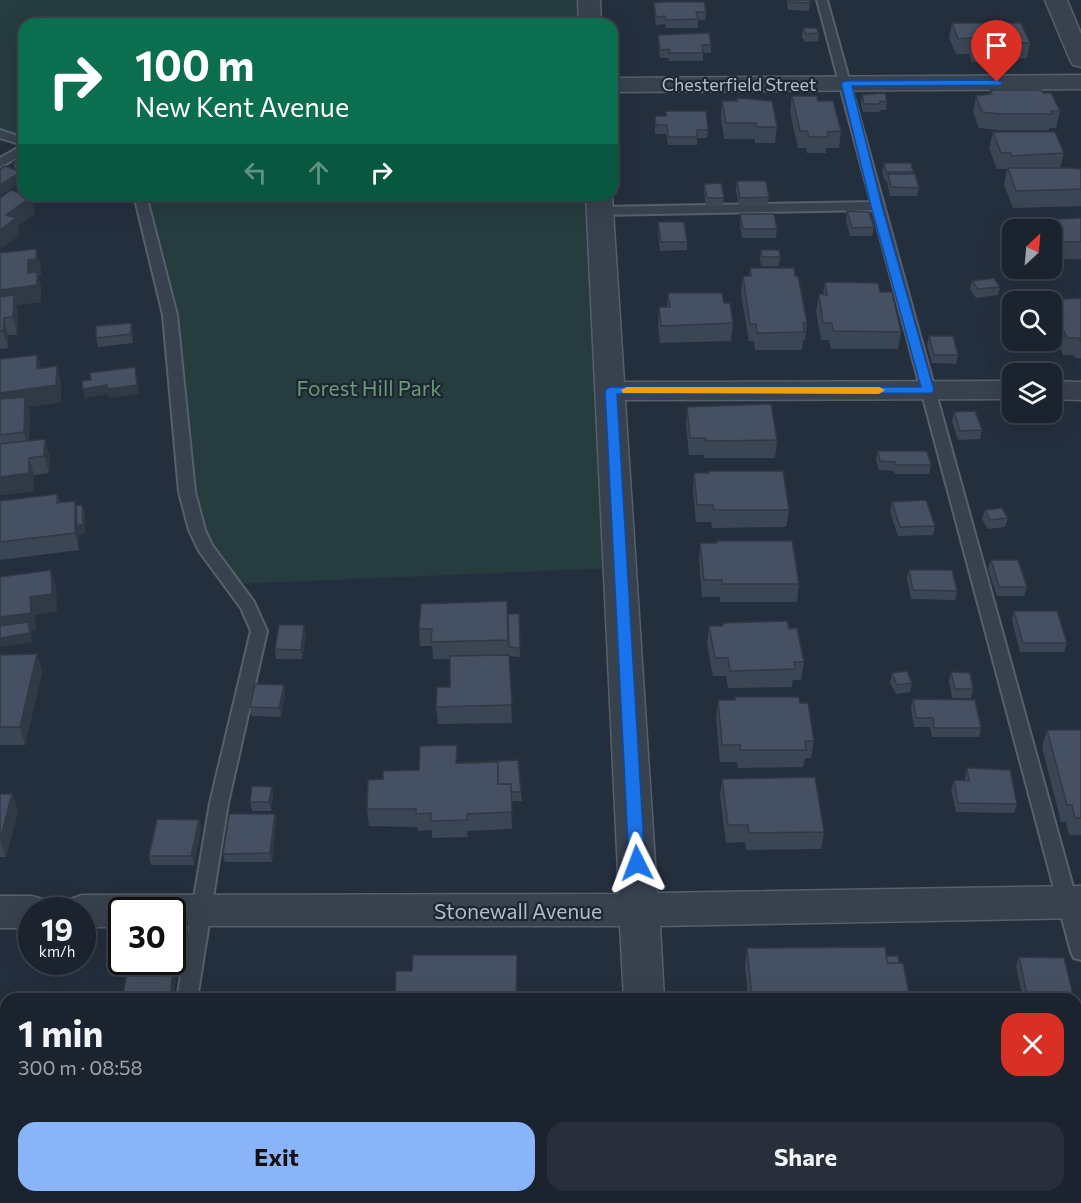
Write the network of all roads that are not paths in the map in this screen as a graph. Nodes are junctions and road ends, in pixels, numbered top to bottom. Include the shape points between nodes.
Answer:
1 (589, 0) edge
2 (822, 0) edge
3 (1056, 0) edge
4 (590, 18) edge
5 (1081, 60) edge
6 (1081, 82) edge
7 (846, 83) junction
8 (618, 85) edge
9 (0, 134) edge
10 (18, 140) edge
11 (18, 152) edge
12 (0, 163) edge
13 (142, 201) edge
14 (600, 203) edge
15 (876, 206) junction
16 (610, 390) junction
17 (928, 390) junction
18 (1002, 390) edge
19 (1062, 390) edge
20 (1081, 390) edge
21 (1074, 902) edge
22 (186, 910) edge
23 (202, 910) junction
24 (640, 910) junction
25 (0, 912) edge
26 (18, 912) edge
27 (1081, 952) edge
28 (188, 993) edge
29 (644, 993) edge

1 - 4 street
2 - 7 lane
3 - 5 street
6 - 7 street, Chesterfield Street
7 - 8 street, Chesterfield Street
7 - 15 lane
9 - 10 lane
11 - 12 lane
13 - 23 lane via 170,315 187,492 197,530 248,606 259,631 219,802
14 - 15 lane
14 - 16 street
15 - 17 lane
16 - 17 street
16 - 24 street
17 - 18 street
17 - 21 lane
19 - 20 street
21 - 24 street, Stonewall Avenue
21 - 27 lane
22 - 23 street, Stonewall Avenue
23 - 24 street, Stonewall Avenue
23 - 28 lane
24 - 29 street
25 - 26 street

